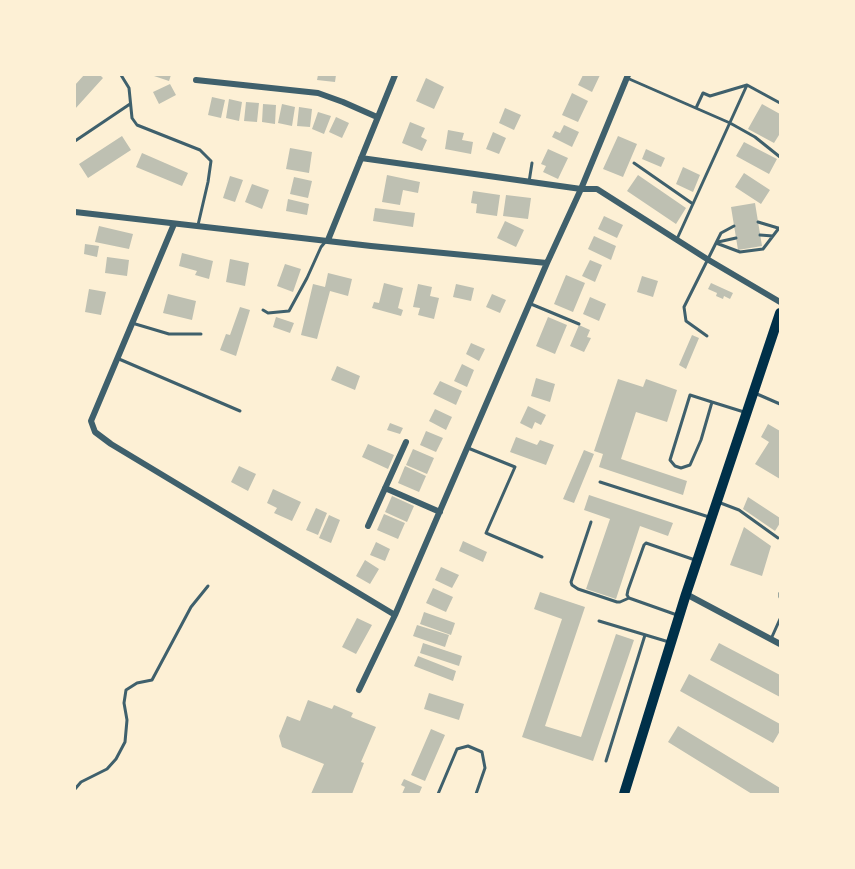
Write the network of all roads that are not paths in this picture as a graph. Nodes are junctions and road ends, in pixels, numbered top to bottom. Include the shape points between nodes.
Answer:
1 (121, 75) edge
2 (395, 75) edge
3 (627, 77) edge
4 (196, 80) dead end
5 (747, 86) junction
6 (780, 103) edge
7 (130, 104) junction
8 (696, 108) junction
9 (377, 117) junction
10 (730, 123) junction
11 (75, 141) edge
12 (780, 157) edge
13 (361, 158) junction
14 (532, 163) dead end
15 (634, 163) dead end
16 (529, 182) junction
17 (581, 189) junction
18 (693, 204) junction
19 (75, 212) edge
20 (758, 222) dead end
21 (174, 224) junction
22 (734, 226) dead end
23 (198, 227) junction
24 (779, 228) edge
25 (760, 235) dead end
26 (772, 236) junction
27 (736, 238) dead end
28 (677, 239) junction
29 (328, 240) junction
30 (716, 243) junction
31 (707, 259) junction
32 (547, 263) junction
33 (780, 302) edge
34 (529, 304) junction
35 (263, 310) dead end
36 (780, 313) edge
37 (132, 323) junction
38 (579, 324) dead end
39 (201, 334) dead end
40 (706, 336) dead end
41 (117, 358) junction
42 (753, 392) junction
43 (712, 402) junction
44 (780, 405) edge
45 (240, 411) dead end
46 (746, 413) junction
47 (406, 442) dead end
48 (468, 448) junction
49 (600, 482) dead end
50 (385, 488) junction
51 (716, 502) junction
52 (440, 512) junction
53 (711, 517) junction
54 (591, 522) dead end
55 (368, 526) dead end
56 (778, 538) dead end
57 (542, 557) dead end
58 (697, 561) junction
59 (208, 586) dead end
60 (686, 594) junction
61 (630, 598) junction
62 (395, 615) junction
63 (679, 615) junction
64 (780, 619) edge
65 (599, 621) dead end
66 (645, 635) junction
67 (771, 639) junction
68 (670, 643) junction
69 (780, 644) edge
70 (359, 690) dead end
71 (606, 761) dead end
72 (75, 789) edge
73 (438, 794) edge
74 (476, 794) edge
75 (624, 794) edge

1 - 7 lane via 129,88
2 - 9 street
3 - 8 lane
3 - 17 street
4 - 9 street via 318,93
5 - 6 lane
5 - 8 lane via 710,96 703,93
5 - 10 lane
7 - 11 lane
7 - 23 lane via 137,124 200,150 211,161
8 - 10 lane
9 - 13 street
10 - 12 lane
10 - 18 lane
13 - 16 street
13 - 29 street
14 - 16 lane
15 - 18 lane
16 - 17 street
17 - 28 street via 597,189
17 - 32 street
18 - 28 lane
19 - 21 street
20 - 24 lane
21 - 23 street
21 - 37 street
22 - 30 lane via 721,233
23 - 29 street
24 - 26 lane
25 - 26 lane
26 - 30 lane via 763,249 741,252
27 - 30 lane
28 - 31 street
29 - 32 street
29 - 35 lane via 289,311
30 - 31 lane
31 - 33 street
31 - 40 lane via 684,308 686,321
32 - 34 street
34 - 38 lane
34 - 48 street
36 - 42 main road
37 - 39 lane via 169,334
37 - 41 street
41 - 45 lane
41 - 62 street via 90,421 95,432
42 - 44 lane
42 - 46 main road
43 - 43 lane via 690,395 670,460 675,466 690,465
43 - 46 lane
46 - 51 main road
47 - 50 street
48 - 52 street
48 - 57 lane via 515,467 486,533
49 - 53 lane
50 - 52 street
50 - 55 street
51 - 53 main road
51 - 56 lane via 739,510
52 - 62 street
53 - 58 main road
54 - 61 lane via 572,585 617,602
58 - 60 main road
58 - 61 lane via 646,543 628,590
59 - 72 lane via 191,607 152,680 126,690 124,742 116,759
60 - 63 main road
60 - 67 street
61 - 63 lane
62 - 70 street
63 - 68 main road
64 - 67 lane
65 - 66 lane
66 - 68 lane
66 - 71 lane
67 - 69 street
68 - 75 main road
73 - 74 lane via 457,749 468,746 482,752 485,768

